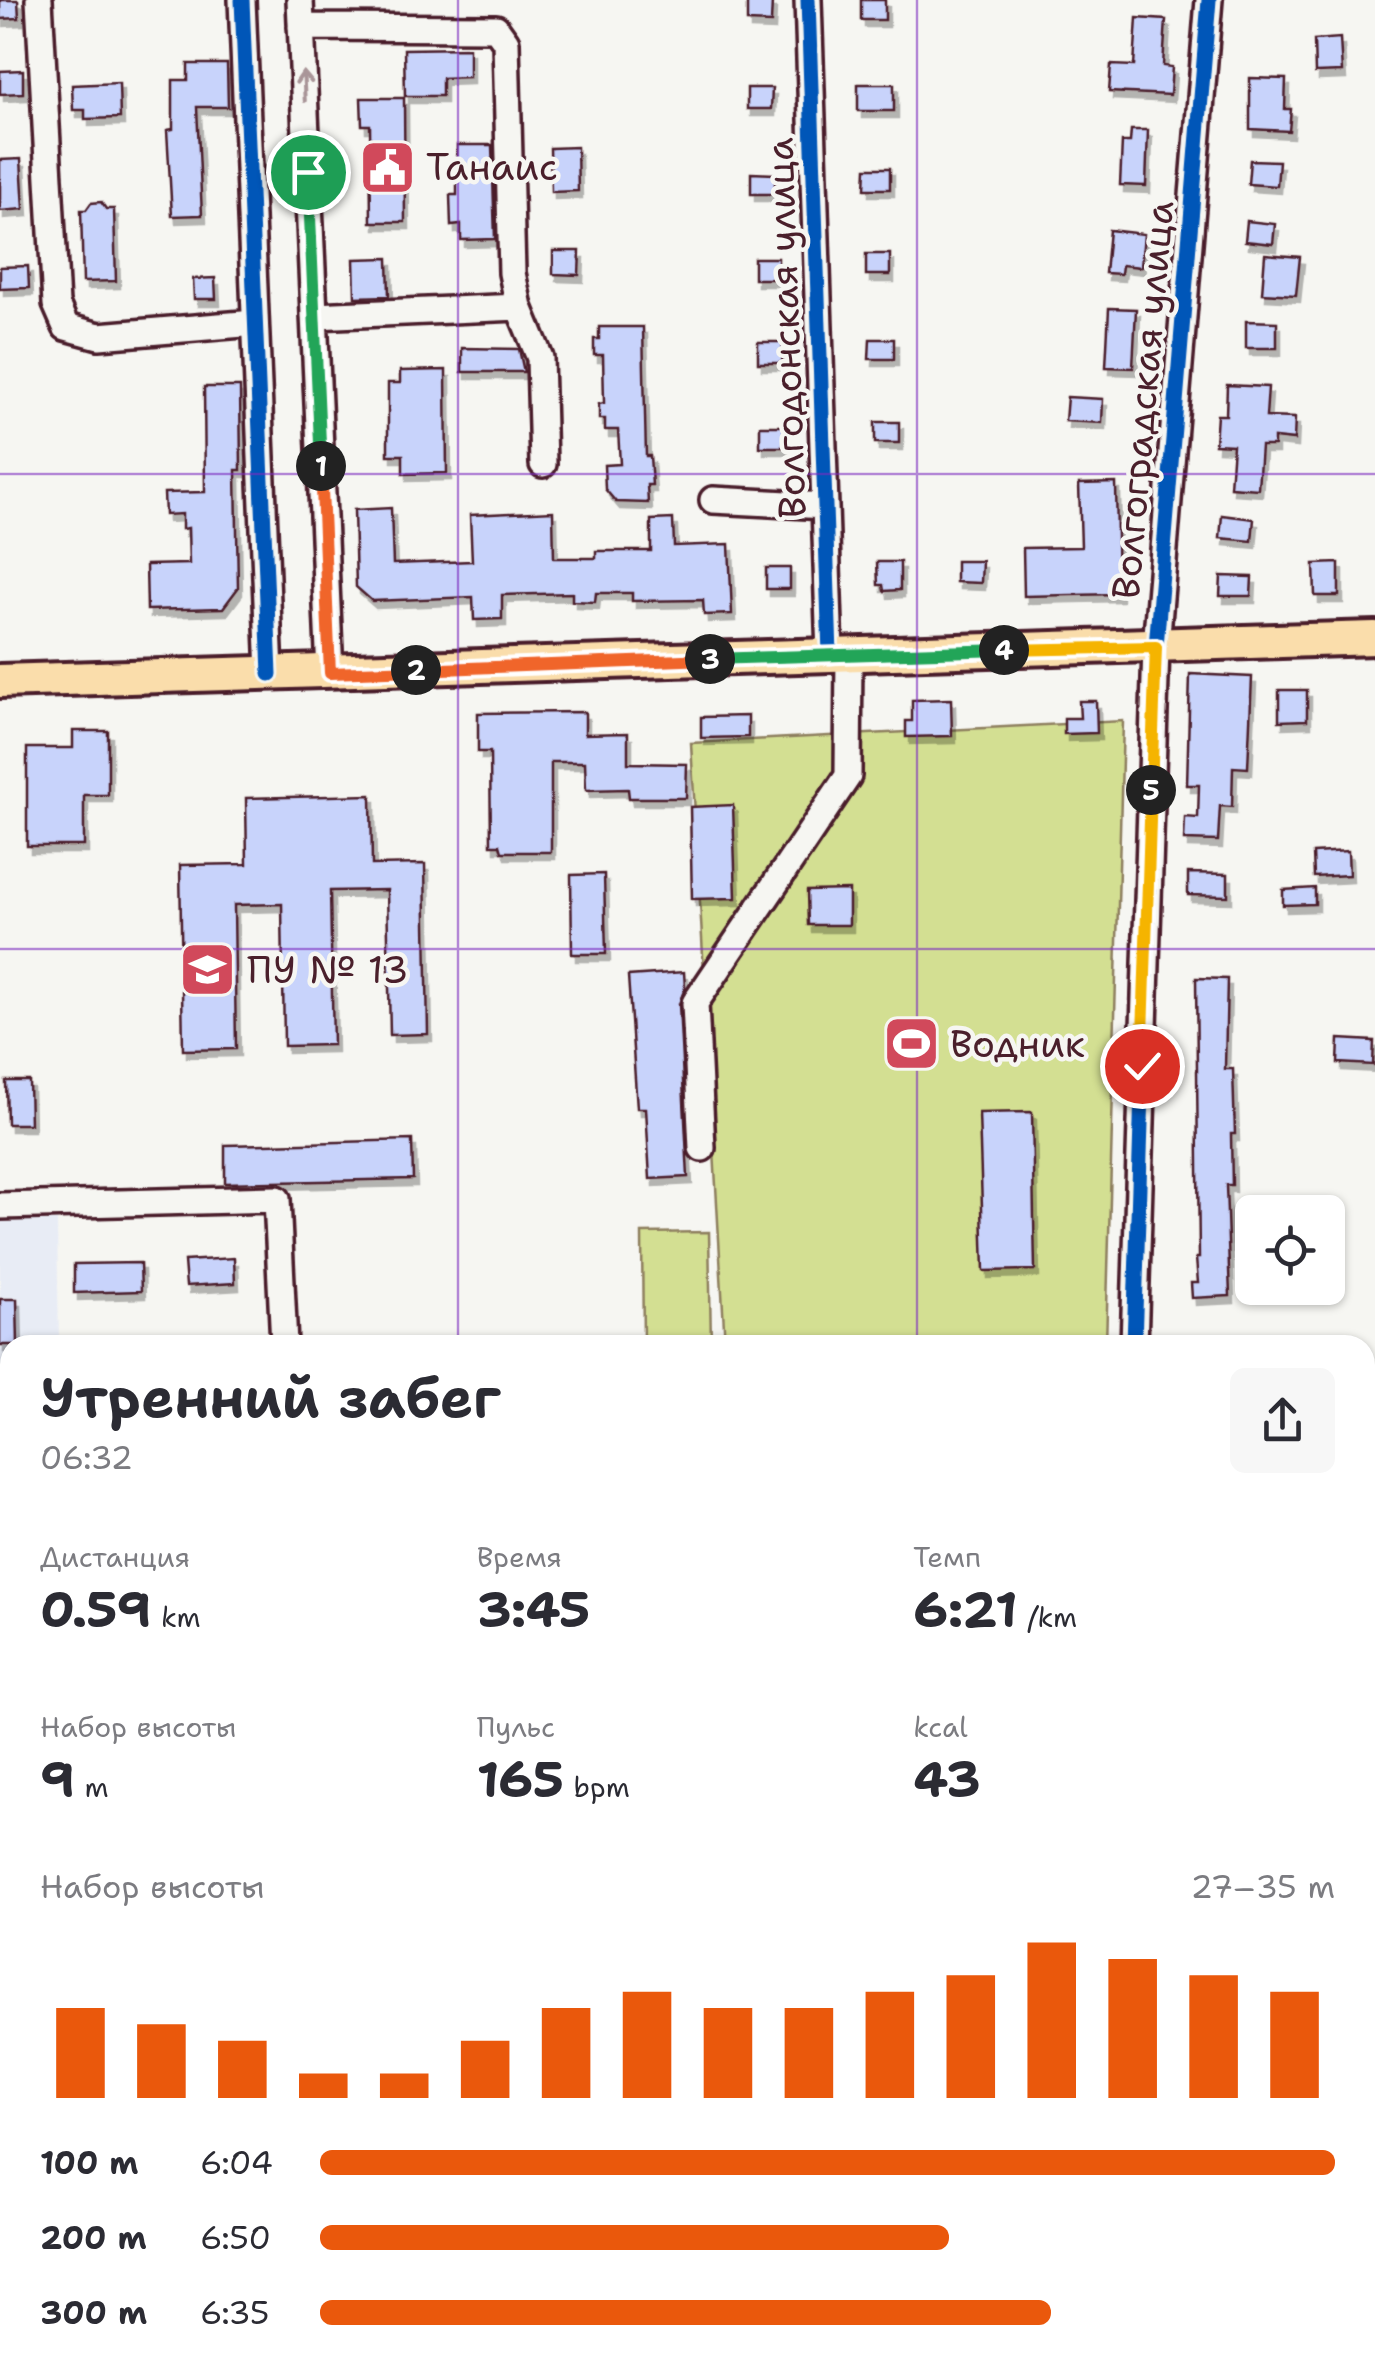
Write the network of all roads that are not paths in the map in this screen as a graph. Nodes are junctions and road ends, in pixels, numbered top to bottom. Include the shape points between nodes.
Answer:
1 (39, 0) edge
2 (242, 0) edge
3 (300, 0) edge
4 (808, 0) edge
5 (1209, 0) edge
6 (302, 27) junction
7 (519, 307) junction
8 (314, 316) junction
9 (255, 323) junction
10 (543, 464) dead end
11 (714, 500) dead end
12 (825, 506) junction
13 (1375, 638) edge
14 (1156, 647) junction
15 (839, 654) junction
16 (330, 673) junction
17 (270, 674) junction
18 (0, 681) edge
19 (702, 1148) dead end
20 (0, 1206) edge
21 (284, 1335) edge
22 (1134, 1335) edge

1 - 9 street via 56,304 66,327 99,336
2 - 9 street
3 - 6 street
4 - 12 street, Волгодонская улица
5 - 14 street, Волгоградская улица
6 - 7 street via 496,28 506,42 512,273
8 -> 6 street
7 - 8 street
7 - 10 street via 540,358
8 - 16 street
9 - 17 street
11 - 12 street
12 - 15 street, Волгодонская улица
13 - 14 main road
14 - 15 main road
14 - 22 street, Волгоградская улица
15 - 16 main road
15 - 19 street, Волгодонская улица via 848,776 695,1003
16 - 17 main road
17 - 18 main road
20 - 21 street via 277,1199

